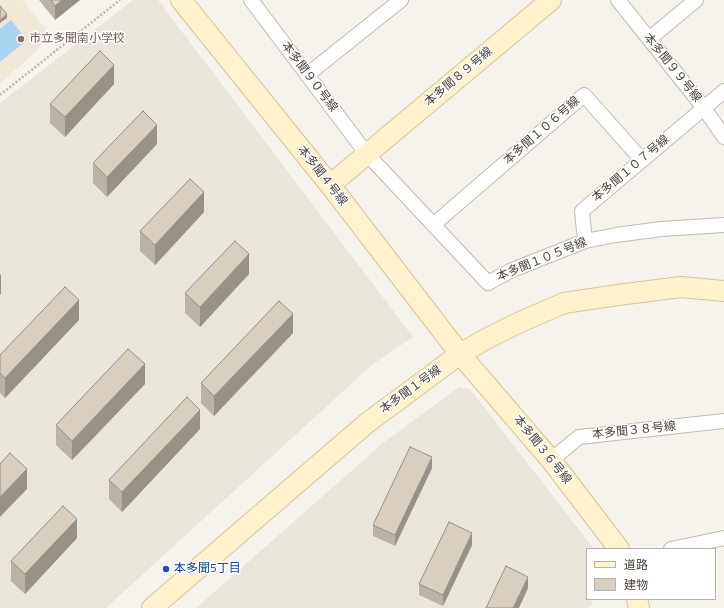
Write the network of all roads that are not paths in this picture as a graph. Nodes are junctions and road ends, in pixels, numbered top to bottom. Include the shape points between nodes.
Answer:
1 (181, 0) edge
2 (401, 0) edge
3 (552, 0) edge
4 (618, 0) edge
5 (696, 0) edge
6 (254, 1) edge
7 (649, 40) junction
8 (307, 74) junction
9 (724, 91) edge
10 (704, 108) junction
11 (724, 137) edge
12 (366, 153) junction
13 (642, 160) junction
14 (330, 185) junction
15 (433, 224) junction
16 (724, 225) edge
17 (585, 241) junction
18 (724, 291) edge
19 (460, 354) junction
20 (724, 421) edge
21 (551, 460) junction
22 (724, 538) edge
23 (618, 548) edge
24 (676, 548) edge
25 (152, 608) edge

1 - 14 street, 本多聞４号線
2 - 8 street
3 - 12 street, 本多聞８９号線
4 - 7 street, 本多聞９９号線
5 - 7 street
6 - 8 street, 本多聞９０号線
7 - 10 street, 本多聞９９号線
8 - 12 street, 本多聞９０号線
9 - 10 street, 本多聞１０７号線
10 - 11 street, 本多聞９９号線
10 - 13 street, 本多聞１０７号線
12 - 14 street, 本多聞８９号線
12 - 15 street, 本多聞１０５号線
13 - 15 street, 本多聞１０６号線 via 584,95
13 - 17 street, 本多聞１０７号線 via 582,211
14 - 19 street, 本多聞４号線
15 - 17 street, 本多聞１０５号線 via 488,282
16 - 17 street, 本多聞１０５号線 via 661,229
18 - 19 street, 本多聞１号線 via 681,287 564,304 518,323
19 - 21 street, 本多聞３６号線
19 - 25 street, 本多聞１号線 via 367,423
20 - 21 street, 本多聞３８号線 via 579,437
21 - 23 street, 本多聞３６号線
22 - 24 street

